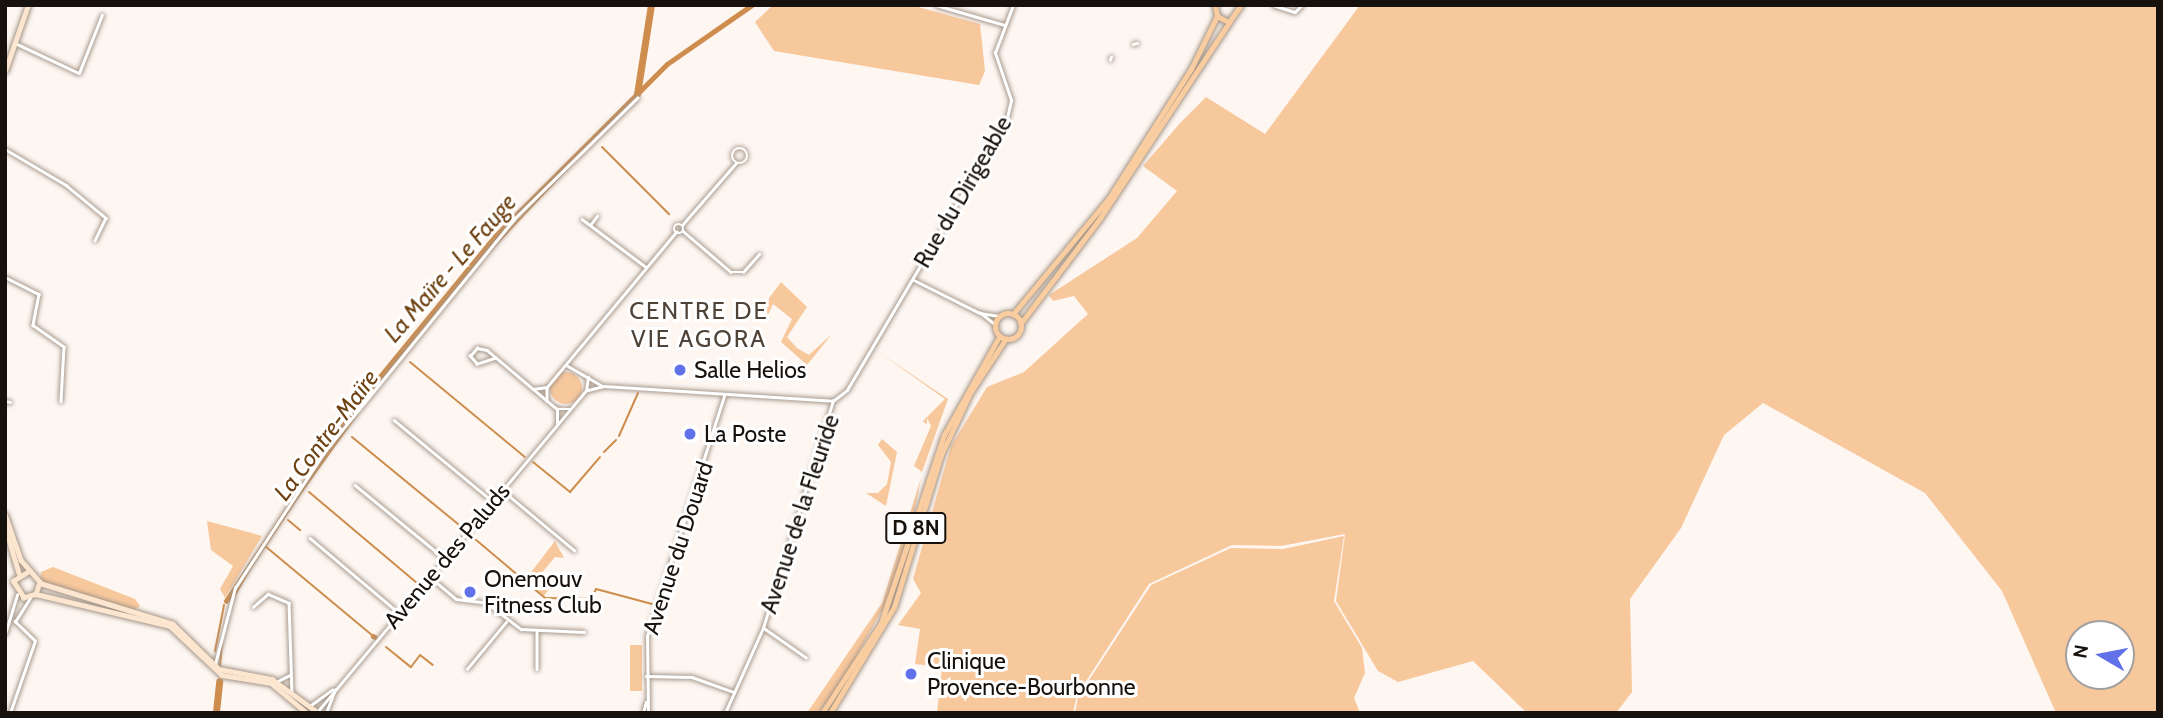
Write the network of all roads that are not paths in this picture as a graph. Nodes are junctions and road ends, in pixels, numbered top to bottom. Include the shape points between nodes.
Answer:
1 (27, 5) edge
2 (936, 5) edge
3 (1013, 5) edge
4 (1241, 5) edge
5 (1273, 5) edge
6 (1302, 5) edge
7 (1214, 9) edge
8 (102, 15) dead end
9 (1229, 22) junction
10 (1005, 24) junction
11 (17, 44) junction
12 (5, 71) edge
13 (637, 97) dead end
14 (5, 149) edge
15 (749, 157) junction
16 (757, 157) dead end
17 (736, 163) junction
18 (597, 216) dead end
19 (582, 219) dead end
20 (591, 224) junction
21 (682, 225) junction
22 (684, 231) junction
23 (676, 232) junction
24 (95, 241) dead end
25 (759, 254) dead end
26 (646, 267) junction
27 (5, 277) edge
28 (913, 280) junction
29 (980, 313) junction
30 (1013, 314) junction
31 (999, 316) junction
32 (1021, 323) junction
33 (995, 324) junction
34 (1002, 338) junction
35 (574, 356) junction
36 (496, 358) junction
37 (568, 366) junction
38 (576, 366) junction
39 (588, 377) junction
40 (604, 386) junction
41 (547, 387) junction
42 (533, 389) junction
43 (586, 391) junction
44 (724, 396) junction
45 (61, 401) dead end
46 (547, 401) junction
47 (834, 401) junction
48 (557, 409) junction
49 (570, 409) junction
50 (394, 420) dead end
51 (557, 425) junction
52 (355, 485) dead end
53 (502, 490) junction
54 (492, 501) junction
55 (5, 514) edge
56 (5, 526) edge
57 (310, 538) dead end
58 (574, 550) dead end
59 (444, 558) junction
60 (29, 571) junction
61 (19, 573) junction
62 (430, 577) junction
63 (40, 583) junction
64 (17, 595) junction
65 (34, 596) junction
66 (253, 607) dead end
67 (399, 613) junction
68 (506, 622) junction
69 (7, 628) junction
70 (763, 628) junction
71 (19, 629) junction
72 (537, 631) junction
73 (583, 632) dead end
74 (5, 634) edge
75 (806, 658) dead end
76 (215, 664) junction
77 (467, 669) dead end
78 (537, 669) dead end
79 (290, 675) junction
80 (646, 676) junction
81 (277, 682) junction
82 (337, 687) junction
83 (292, 692) junction
84 (734, 692) junction
85 (646, 702) junction
86 (304, 704) junction
87 (319, 712) edge
88 (10, 713) edge
89 (307, 713) edge
90 (643, 713) edge
91 (649, 713) edge
92 (726, 713) edge
93 (822, 713) edge
94 (830, 713) edge

1 - 11 street
2 - 10 street
3 - 10 street
4 - 9 main road
5 - 6 street via 1290,12
7 - 9 main road
7 - 30 main road via 1163,117 1080,238
8 - 11 street via 79,73
9 - 32 main road via 1089,234
10 - 28 street, Rue du Dirigeable via 996,65 1012,105
11 - 12 street
13 - 76 street via 514,219 325,451 234,588
14 - 24 street via 66,185 106,218
15 - 16 street
15 - 17 street
15 - 17 street via 737,148
17 - 21 street
18 - 20 street
19 - 20 street
20 - 26 street
21 - 22 street
21 - 23 street
22 - 23 street
22 - 25 street via 731,272 743,272
23 - 26 street
26 - 35 street
27 - 45 street via 39,294 33,325 64,347
28 - 29 street
28 - 47 street, Avenue de la Fleuride via 847,390
29 - 31 street
29 - 33 street
30 - 31 main road
30 - 32 main road
31 - 33 main road
32 - 34 main road via 1018,335
33 - 34 main road
34 - 93 main road, D 8N via 944,435 890,605 864,655
34 - 94 main road, D 8N via 950,433 894,607
35 - 37 street
35 - 38 street
36 - 36 street via 477,348 470,356 477,364
36 - 42 street
37 - 38 street
37 - 41 street
38 - 39 street
39 - 40 street
39 - 43 street
40 - 43 street
40 - 44 street
41 - 42 street
41 - 46 street
42 - 46 street
43 - 49 street, Avenue des Paluds
44 - 47 street
44 - 80 street, Avenue du Douard via 647,636
46 - 48 street
47 - 70 street, Avenue de la Fleuride
48 - 49 street
48 - 51 street
49 - 51 street, Avenue des Paluds
50 - 54 street
51 - 53 street, Avenue des Paluds
52 - 59 street
53 - 54 street, Avenue des Paluds
53 - 58 street
54 - 59 street, Avenue des Paluds
55 - 60 street
56 - 61 street
57 - 67 street
59 - 62 street, Avenue des Paluds
60 - 61 street
60 - 63 street
61 - 64 street via 13,584
62 - 67 street, Avenue des Paluds
62 - 68 street via 461,601 487,603
63 - 65 street
63 - 76 street via 173,624
64 - 65 street
64 - 69 street
65 - 71 street via 18,611
65 - 89 street via 170,626 222,675 271,683
66 - 79 street via 268,594 289,603
67 - 82 street, Avenue des Paluds
68 - 72 street
68 - 77 street
69 - 71 street
69 - 74 street
70 - 75 street, Avenue de la Fleuride
70 - 84 street
71 - 88 street via 35,641
72 - 73 street
72 - 78 street
76 - 81 street via 230,674
79 - 81 street
79 - 83 street
80 - 84 street via 692,677
80 - 85 street, Avenue du Douard
81 - 83 street
82 - 86 street, Avenue des Paluds via 320,704
82 - 87 street, Avenue des Paluds
82 - 87 street, Avenue des Paluds
83 - 86 street
84 - 92 street
85 - 90 street, Avenue du Douard
85 - 91 street, Avenue du Douard
86 - 87 street

